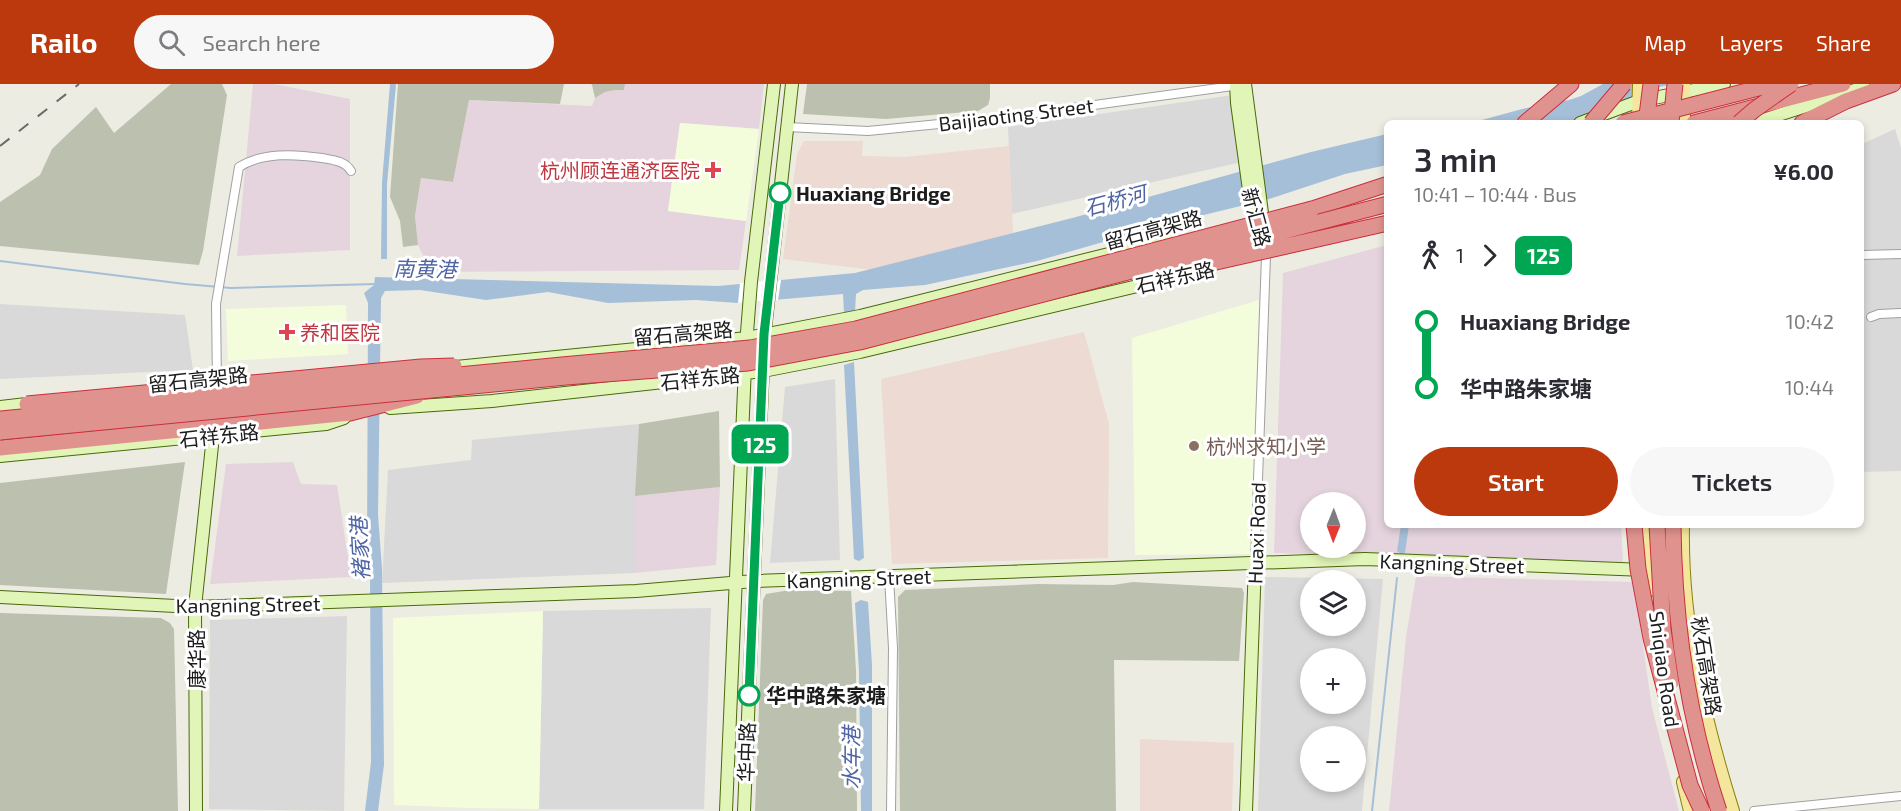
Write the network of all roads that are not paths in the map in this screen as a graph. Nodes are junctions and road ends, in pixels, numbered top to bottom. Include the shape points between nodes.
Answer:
1 (774, 84) edge
2 (792, 84) edge
3 (1240, 84) edge
4 (1570, 84) edge
5 (1624, 84) edge
6 (1651, 84) edge
7 (1724, 84) edge
8 (1753, 84) edge
9 (1774, 84) edge
10 (1791, 84) edge
11 (1843, 84) edge
12 (1875, 84) edge
13 (1893, 84) edge
14 (1679, 86) edge
15 (1820, 90) junction
16 (1640, 94) edge
17 (1528, 120) edge
18 (1586, 120) edge
19 (1594, 120) edge
20 (1628, 120) edge
21 (1634, 120) edge
22 (1639, 120) edge
23 (1646, 120) edge
24 (1652, 120) edge
25 (1675, 120) edge
26 (1705, 120) edge
27 (1737, 120) edge
28 (1742, 120) edge
29 (1763, 120) edge
30 (1808, 120) edge
31 (787, 127) junction
32 (351, 171) dead end
33 (1384, 184) edge
34 (1384, 184) edge
35 (1384, 189) edge
36 (1384, 205) edge
37 (1312, 209) junction
38 (1257, 212) junction
39 (1384, 222) edge
40 (1384, 222) edge
41 (1866, 244) dead end
42 (1901, 254) edge
43 (1864, 255) edge
44 (1266, 256) junction
45 (1069, 288) junction
46 (1901, 313) edge
47 (1871, 317) dead end
48 (764, 334) junction
49 (747, 338) junction
50 (562, 364) junction
51 (763, 371) junction
52 (745, 373) junction
53 (217, 384) junction
54 (443, 389) junction
55 (27, 404) junction
56 (0, 407) edge
57 (0, 419) edge
58 (0, 432) edge
59 (213, 436) junction
60 (0, 448) edge
61 (0, 456) edge
62 (1634, 528) edge
63 (1649, 528) edge
64 (1657, 528) edge
65 (1673, 528) edge
66 (1682, 528) edge
67 (1255, 563) junction
68 (1652, 571) junction
69 (1682, 571) junction
70 (889, 577) junction
71 (735, 582) junction
72 (754, 582) junction
73 (0, 597) edge
74 (195, 607) junction
75 (1901, 796) edge
76 (196, 811) edge
77 (726, 811) edge
78 (744, 811) edge
79 (891, 811) edge
80 (1246, 811) edge
81 (1691, 811) edge
82 (1702, 811) edge
83 (1719, 811) edge
84 (1732, 811) edge
85 (1754, 811) edge

1 - 49 main road, 华中路
2 - 31 main road, 华中路
3 - 31 street, Baijiaoting Street via 1000,118 868,131
3 - 38 main road, 新汇路
4 - 17 highway
5 - 19 highway, bridge
6 - 23 highway, bridge
6 - 24 highway, bridge
7 - 14 main road
8 - 20 highway, bridge via 1644,112
9 - 21 highway, bridge
10 - 28 highway, bridge
11 - 15 highway
12 - 29 main road
13 - 30 highway
14 - 16 main road
14 - 25 highway, bridge
15 - 26 highway, bridge
15 - 27 highway, bridge
16 - 18 main road
16 - 22 main road
31 - 48 main road, 华中路
32 - 53 street via 337,161 287,154 248,161 239,167 216,304
33 - 38 main road, 石祥东路
34 - 37 highway
35 - 37 highway, 留石高架路
36 - 45 highway, 留石高架路, bridge
37 - 50 highway, 留石高架路, bridge via 856,329 750,348
38 - 44 main road, 新汇路
38 - 48 main road, 石祥东路 via 860,316
39 - 45 highway, bridge via 1203,265
40 - 44 main road, 石祥东路
41 - 43 street
42 - 43 street
44 - 51 main road, 石祥东路 via 860,352
44 - 67 street, Huaxi Road
45 - 54 highway, 留石高架路, bridge via 860,342 748,363
46 - 47 street
48 - 49 main road, 石祥东路
48 - 51 main road, 华中路
49 - 52 main road, 华中路
49 - 53 main road, 石祥东路, bridge via 485,365
50 - 55 highway, bridge via 421,367
50 - 57 highway, 留石高架路, bridge
51 - 52 main road, 石祥东路
51 - 72 main road, 华中路
52 - 59 main road, 石祥东路 via 492,401 382,408 326,424
52 - 71 main road, 华中路
53 - 55 main road, 石祥东路
54 - 58 highway, 留石高架路, bridge
54 - 60 highway, bridge via 350,413
55 - 56 main road, 石祥东路
59 - 61 main road, 石祥东路
59 - 74 main road, 康华路
62 - 82 highway, bridge via 1651,638 1690,786
63 - 68 main road, Shiqiao Road
64 - 82 highway, 秋石高架路, bridge via 1668,666
65 - 83 highway, 秋石高架路, bridge via 1684,668 1692,716
66 - 69 main road, Shiqiao Road
67 - 68 main road, Kangning Street via 1365,559
67 - 70 main road, Kangning Street
67 - 80 main road, Huaxi Road
68 - 69 main road, Kangning Street
68 - 81 main road, Shiqiao Road via 1676,748
69 - 84 main road, Shiqiao Road via 1689,641 1704,714
70 - 72 main road, Kangning Street
70 - 79 street via 893,648
71 - 72 main road, Kangning Street
71 - 74 main road, Kangning Street via 636,591
71 - 77 main road, 华中路
72 - 78 main road, 华中路
73 - 74 main road, Kangning Street
74 - 76 main road, 康华路
75 - 85 street

